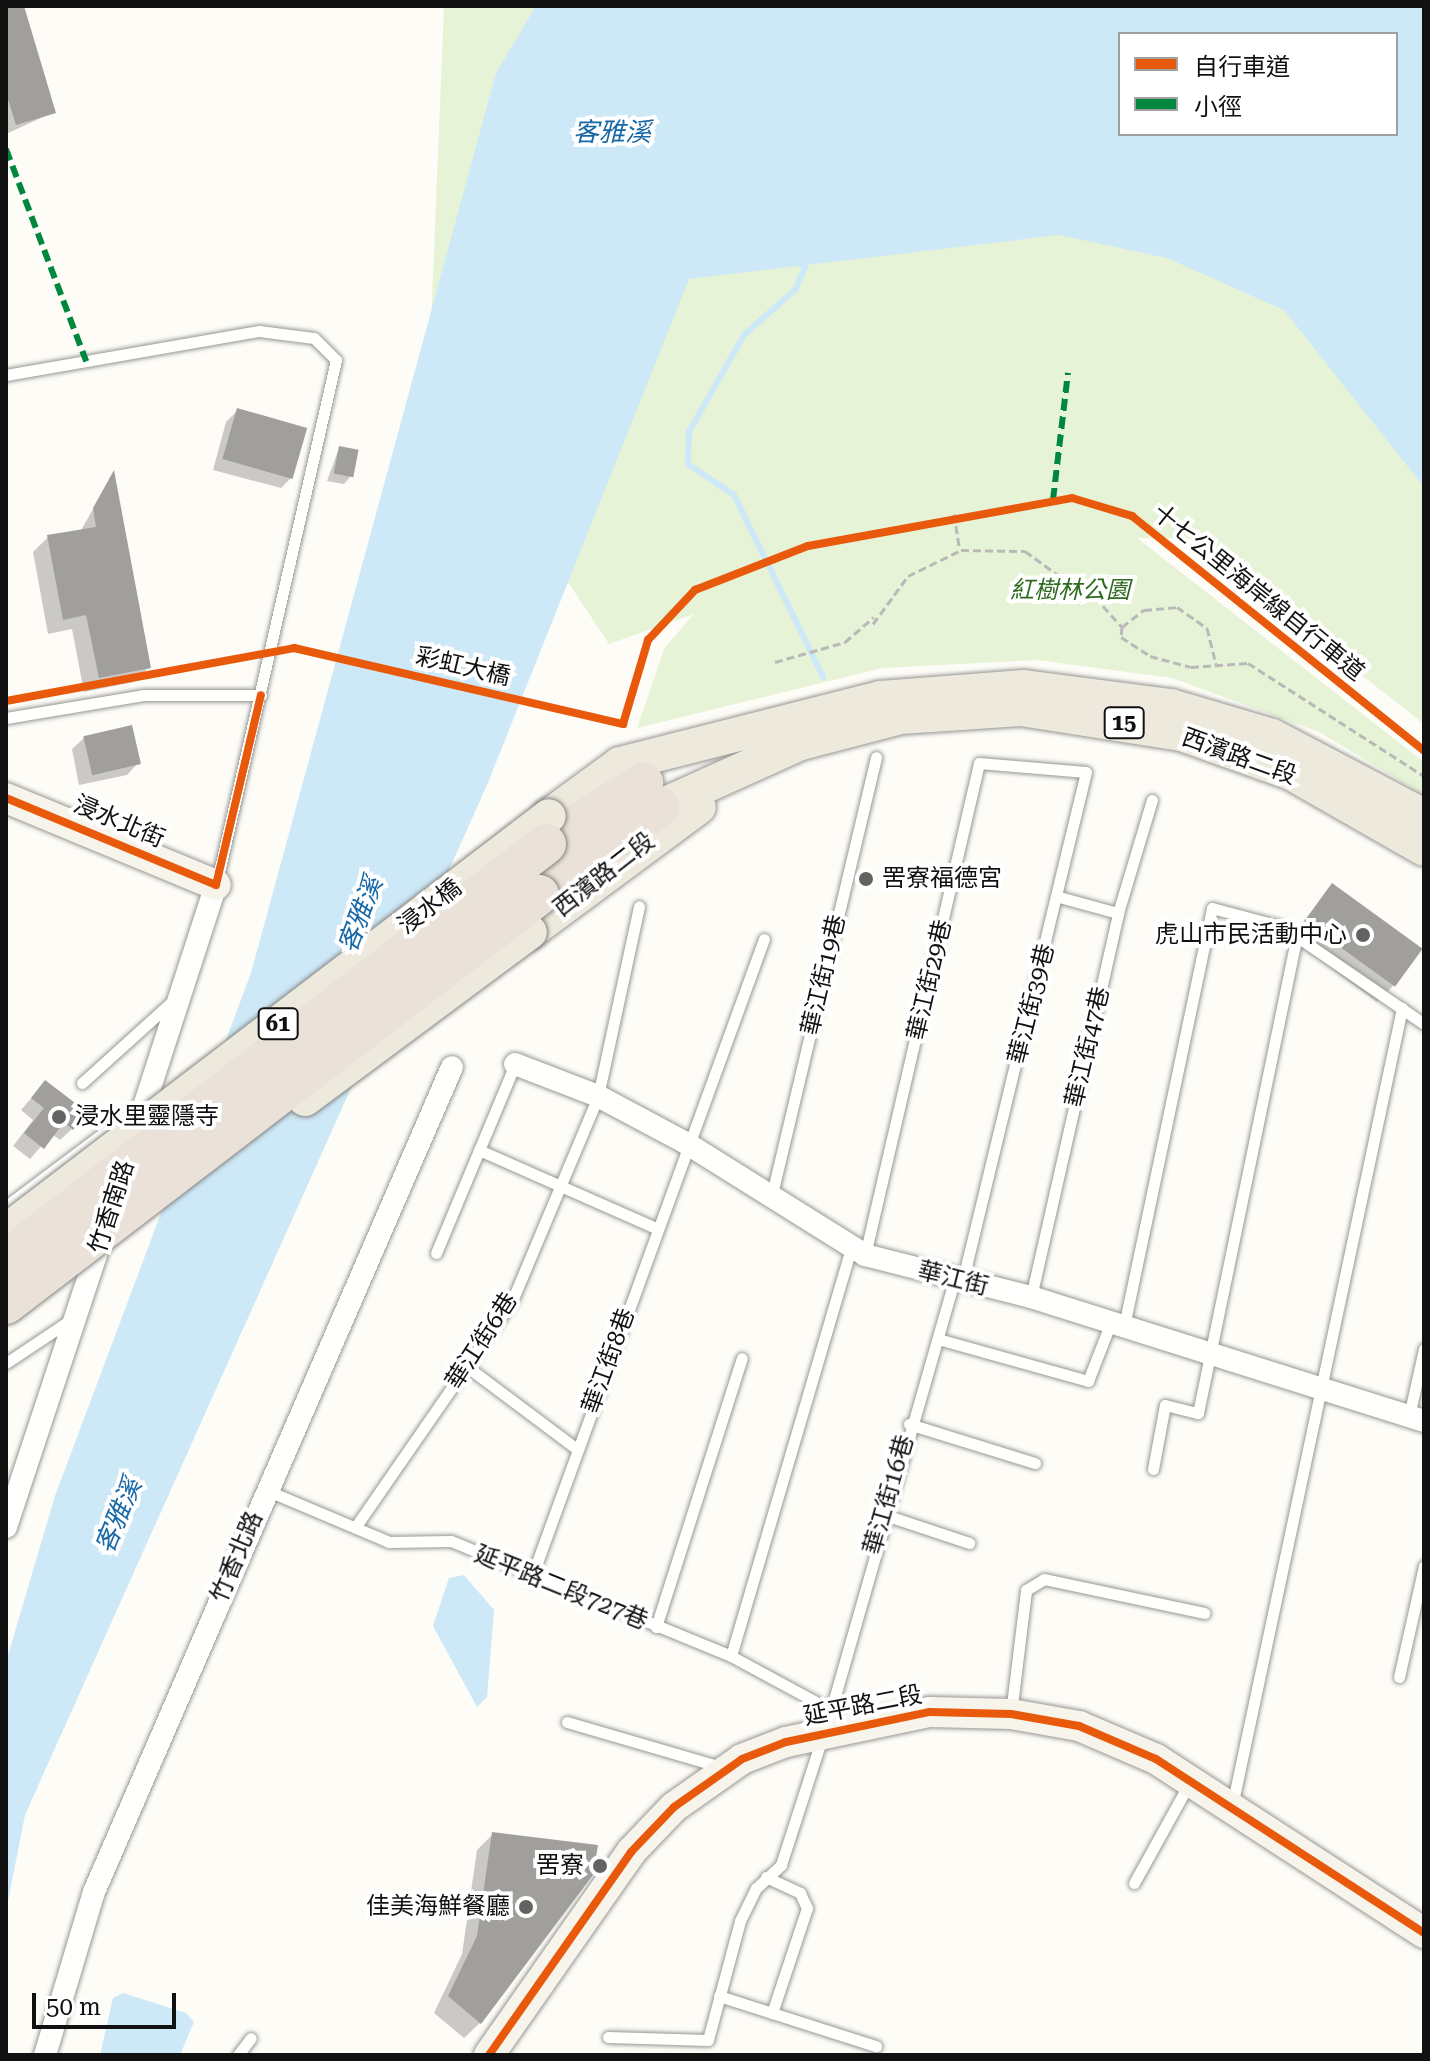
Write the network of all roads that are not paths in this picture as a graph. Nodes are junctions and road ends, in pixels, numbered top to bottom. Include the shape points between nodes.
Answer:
1 (6, 375) edge
2 (261, 695) junction
3 (6, 718) edge
4 (801, 730) junction
5 (876, 757) dead end
6 (1038, 768) joint
7 (651, 795) junction
8 (6, 798) edge
9 (1152, 800) dead end
10 (1424, 816) edge
11 (547, 830) junction
12 (1424, 849) edge
13 (216, 885) junction
14 (1059, 897) junction
15 (639, 906) dead end
16 (1118, 913) junction
17 (534, 914) junction
18 (1297, 935) junction
19 (764, 939) dead end
20 (180, 995) junction
21 (1402, 1008) junction
22 (1424, 1024) edge
23 (515, 1064) joint
24 (452, 1067) dead end
25 (82, 1083) dead end
26 (598, 1096) junction
27 (146, 1100) junction
28 (686, 1143) junction
29 (479, 1150) junction
30 (560, 1186) junction
31 (772, 1194) junction
32 (6, 1206) edge
33 (656, 1228) junction
34 (6, 1231) edge
35 (858, 1251) junction
36 (436, 1253) dead end
37 (6, 1259) edge
38 (958, 1282) junction
39 (1031, 1297) junction
40 (6, 1304) edge
41 (76, 1316) junction
42 (6, 1320) edge
43 (1118, 1324) junction
44 (938, 1339) junction
45 (1424, 1349) edge
46 (1209, 1352) junction
47 (742, 1358) dead end
48 (6, 1363) edge
49 (466, 1366) junction
50 (1316, 1388) junction
51 (1416, 1418) edge
52 (909, 1424) junction
53 (577, 1449) junction
54 (1035, 1463) dead end
55 (1153, 1469) dead end
56 (265, 1490) junction
57 (882, 1514) junction
58 (356, 1526) junction
59 (6, 1527) edge
60 (969, 1543) dead end
61 (1424, 1566) edge
62 (531, 1579) junction
63 (1204, 1613) dead end
64 (656, 1627) junction
65 (731, 1656) junction
66 (1399, 1677) dead end
67 (1011, 1714) junction
68 (829, 1720) junction
69 (567, 1722) dead end
70 (728, 1769) junction
71 (1190, 1782) junction
72 (1232, 1809) junction
73 (766, 1877) junction
74 (1134, 1883) dead end
75 (1424, 1933) edge
76 (719, 1996) junction
77 (772, 2013) junction
78 (608, 2037) dead end
79 (251, 2038) dead end
80 (876, 2046) dead end
81 (45, 2055) edge
82 (238, 2055) edge
83 (489, 2055) edge

1 - 2 lane via 259,331 293,331 326,346 336,360
2 - 3 lane via 143,695
2 - 13 lane
4 - 7 main road, 西濱路二段 / 15
4 - 10 main road, 西濱路二段 / 15 via 881,698 1024,687 1171,706 1272,736
4 - 11 main road, 西濱路二段 / 61 via 620,764
4 - 12 main road, 西濱路二段 / 15 via 1021,709 1181,734 1291,773
4 - 17 main road, 西濱路二段 / 61
5 - 31 lane, 華江街19巷
6 - 14 lane, 華江街39巷 via 1086,772
6 - 35 lane, 華江街29巷 via 979,763
7 - 11 highway, 61
7 - 17 highway, 61
8 - 13 street, 浸水北街
9 - 16 lane, 華江街47巷
11 - 34 main road, 浸水橋 / 61, bridge
11 - 37 highway, 浸水橋 / 61, bridge
13 - 20 street, 竹香南路
14 - 16 lane
14 - 38 lane, 華江街39巷
15 - 26 lane, 華江街6巷
16 - 39 lane, 華江街47巷
17 - 40 highway, 61, bridge
17 - 42 main road, 61, bridge
18 - 21 lane
18 - 43 lane via 1212,908
18 - 46 lane
19 - 28 lane, 華江街8巷
20 - 25 lane
20 - 27 street, 竹香南路
21 - 22 lane
21 - 50 lane
23 - 26 street, 華江街
23 - 29 lane
24 - 56 street, 竹香北路
26 - 28 street, 華江街
26 - 30 lane, 華江街6巷
27 - 32 lane
27 - 41 street, 竹香南路
28 - 31 street, 華江街
28 - 33 lane, 華江街8巷
29 - 30 lane
29 - 36 lane
30 - 33 lane
30 - 49 lane, 華江街6巷 via 512,1301
31 - 35 street, 華江街
33 - 53 lane, 華江街8巷
35 - 38 street, 華江街
35 - 65 lane
38 - 39 street, 華江街
38 - 44 lane, 華江街16巷
39 - 43 street, 華江街
41 - 48 lane
41 - 59 street, 竹香南路
43 - 44 lane via 1088,1381
43 - 46 street, 華江街
44 - 52 lane, 華江街16巷
45 - 51 lane
46 - 50 street, 華江街
46 - 55 lane via 1198,1413 1165,1405
47 - 64 lane
49 - 53 lane
49 - 58 lane, 華江街6巷
50 - 51 street, 華江街
50 - 72 lane
52 - 54 lane
52 - 57 lane, 華江街16巷
53 - 62 lane, 華江街8巷
56 - 58 lane, 延平路二段727巷
56 - 81 street, 竹香北路 via 94,1892
57 - 60 lane
57 - 68 lane, 華江街16巷
58 - 62 lane, 延平路二段727巷 via 389,1542 451,1541
61 - 66 lane
62 - 64 lane, 延平路二段727巷
63 - 67 lane via 1044,1579 1026,1590
64 - 65 lane, 延平路二段727巷
65 - 68 lane, 延平路二段727巷
67 - 68 street, 延平路二段 via 930,1712
67 - 71 street, 延平路二段 via 1079,1726
68 - 70 street, 延平路二段
68 - 73 lane, 華江街16巷 via 781,1865
69 - 70 lane
70 - 83 street, 延平路二段 via 674,1807 631,1852
71 - 72 street, 延平路二段
71 - 74 lane
72 - 75 street, 延平路二段
73 - 76 lane, 華江街16巷 via 740,1921
73 - 77 lane via 800,1893 807,1908
76 - 77 lane
76 - 78 lane, 華江街16巷 via 708,2040
77 - 80 lane
79 - 82 lane

